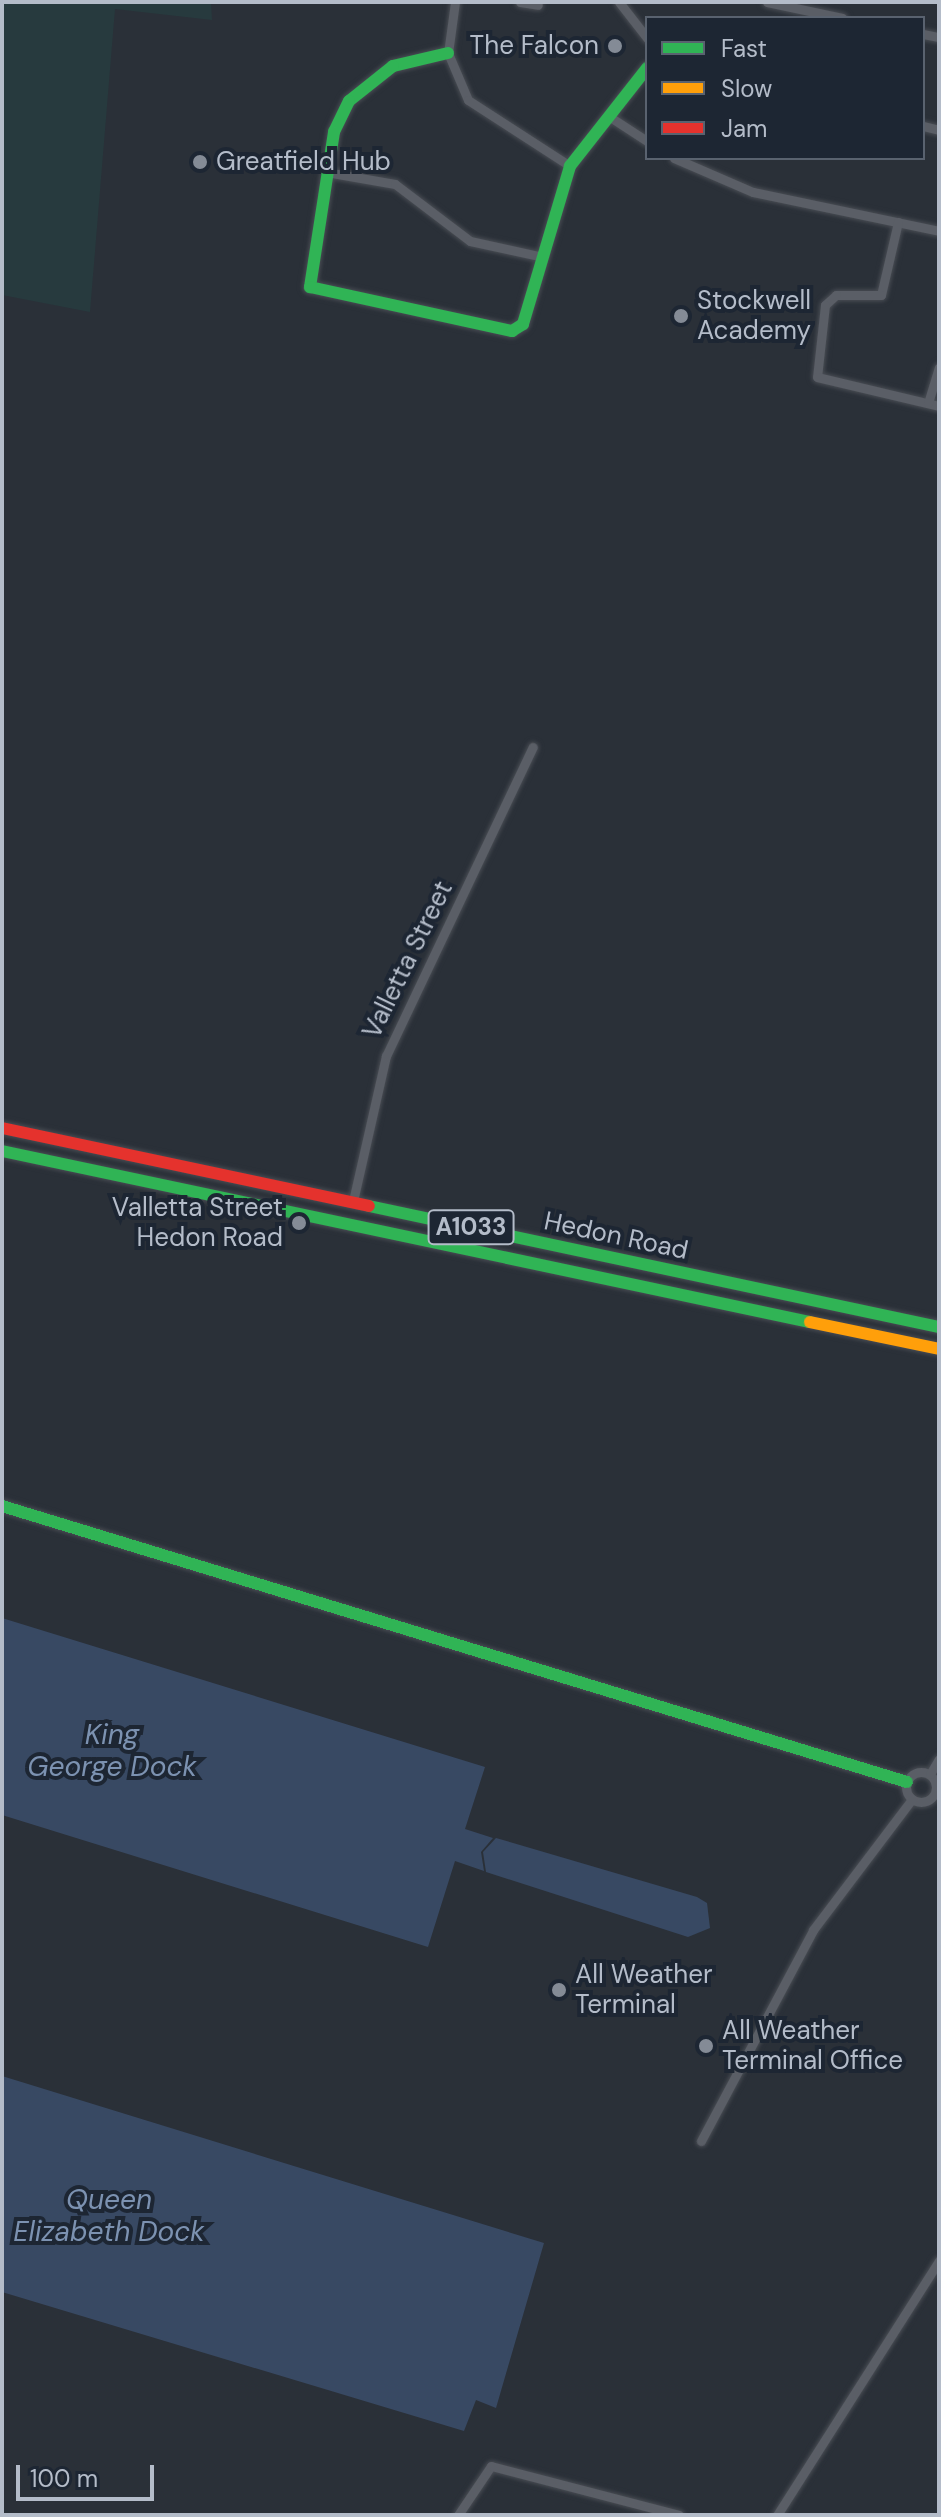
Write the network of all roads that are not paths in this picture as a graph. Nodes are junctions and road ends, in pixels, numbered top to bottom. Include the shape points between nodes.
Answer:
1 (455, 2) edge
2 (520, 2) edge
3 (619, 2) edge
4 (767, 2) edge
5 (538, 5) dead end
6 (833, 16) edge
7 (645, 35) edge
8 (448, 53) junction
9 (645, 71) edge
10 (610, 117) junction
11 (645, 140) edge
12 (679, 160) edge
13 (570, 166) junction
14 (326, 172) junction
15 (898, 222) junction
16 (939, 231) edge
17 (539, 256) junction
18 (939, 368) edge
19 (928, 403) junction
20 (939, 406) edge
21 (533, 747) dead end
22 (2, 1128) edge
23 (2, 1151) edge
24 (353, 1201) junction
25 (939, 1327) edge
26 (939, 1349) edge
27 (2, 1506) edge
28 (939, 1759) edge
29 (930, 1774) junction
30 (907, 1782) junction
31 (937, 1793) edge
32 (912, 1799) junction
33 (701, 2141) dead end
34 (939, 2261) edge
35 (458, 2515) edge
36 (679, 2515) edge
37 (777, 2515) edge

1 - 8 street
2 - 5 street
3 - 7 street
4 - 6 street
8 - 13 street via 468,100
8 - 14 main road via 393,66 354,95 334,132
9 - 10 main road
10 - 11 street
10 - 13 main road
12 - 15 street via 753,192
13 - 17 main road
14 - 17 street via 395,184 470,241
14 - 17 main road via 307,271 310,287 323,293 512,331 523,324
15 - 16 street
15 - 19 street via 881,295 836,295 825,305 814,363 824,382
18 - 19 street
19 - 20 street
21 - 24 street, Valletta Street via 386,1056
22 - 24 main road, Hedon Road / A1033
23 - 26 main road, Hedon Road / A1033
24 - 25 main road, Hedon Road / A1033
27 - 30 main road
28 - 29 street
29 - 30 street via 916,1772
29 - 31 street
30 - 32 street
31 - 32 street via 925,1801
32 - 33 street via 813,1930
34 - 37 street
35 - 36 street via 491,2466

